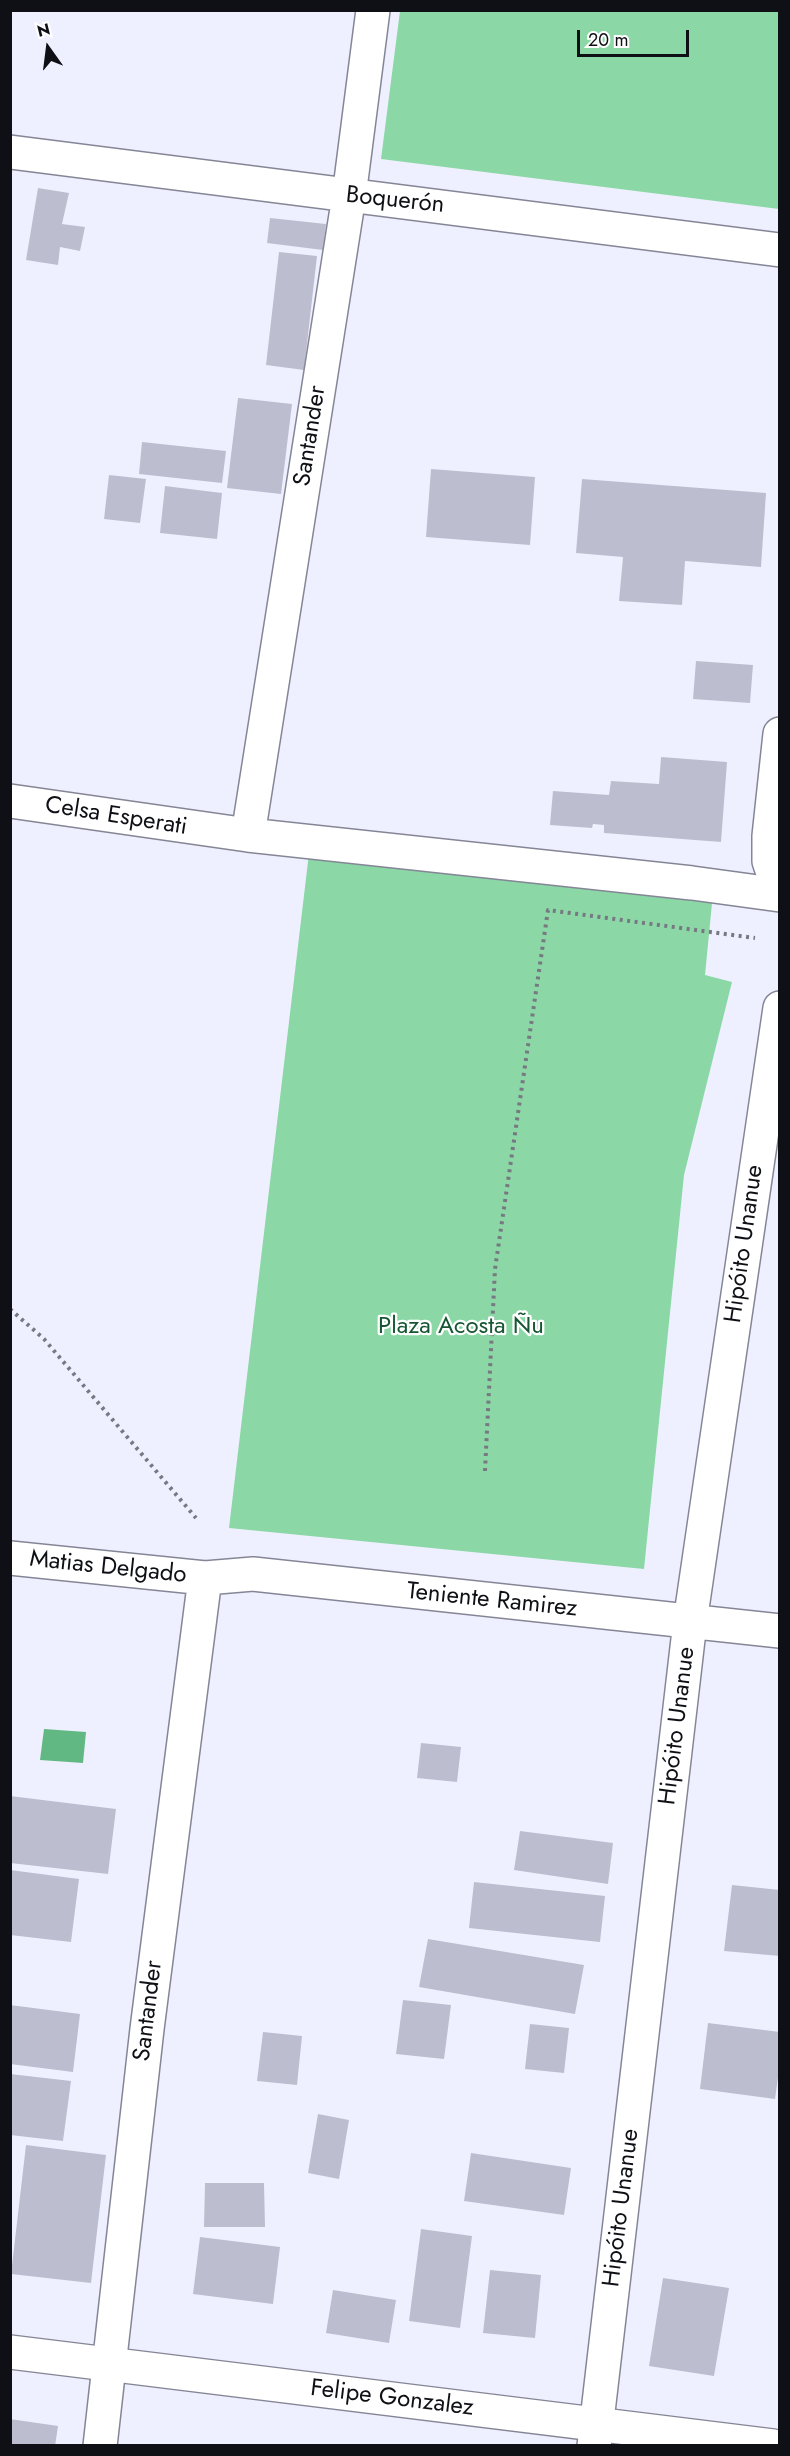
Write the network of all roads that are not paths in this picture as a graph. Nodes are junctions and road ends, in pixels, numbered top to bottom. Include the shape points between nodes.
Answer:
1 (373, 10) edge
2 (10, 152) edge
3 (349, 196) junction
4 (780, 250) edge
5 (780, 734) edge
6 (10, 801) edge
7 (234, 834) junction
8 (780, 895) edge
9 (780, 1008) edge
10 (10, 1557) edge
11 (205, 1578) junction
12 (690, 1622) junction
13 (780, 1630) edge
14 (10, 2352) edge
15 (110, 2365) junction
16 (596, 2434) edge
17 (100, 2445) edge
18 (773, 2445) edge

1 - 3 street, Santander
2 - 3 street, Boquerón
3 - 4 street, Boquerón
3 - 7 street, Santander
5 - 8 street via 769,836 769,861
6 - 7 street, Celsa Esperati
7 - 8 street, Celsa Esperati
9 - 12 street, Hipóito Unanue
10 - 11 street, Matias Delgado
11 - 12 street, Teniente Ramirez via 254,1575
11 - 15 street, Santander via 147,2029
12 - 13 street, Teniente Ramirez
12 - 16 street, Hipóito Unanue
14 - 15 street, Felipe Gonzalez
15 - 16 street, Felipe Gonzalez
15 - 17 street, Santander
16 - 18 street, Felipe Gonzalez

